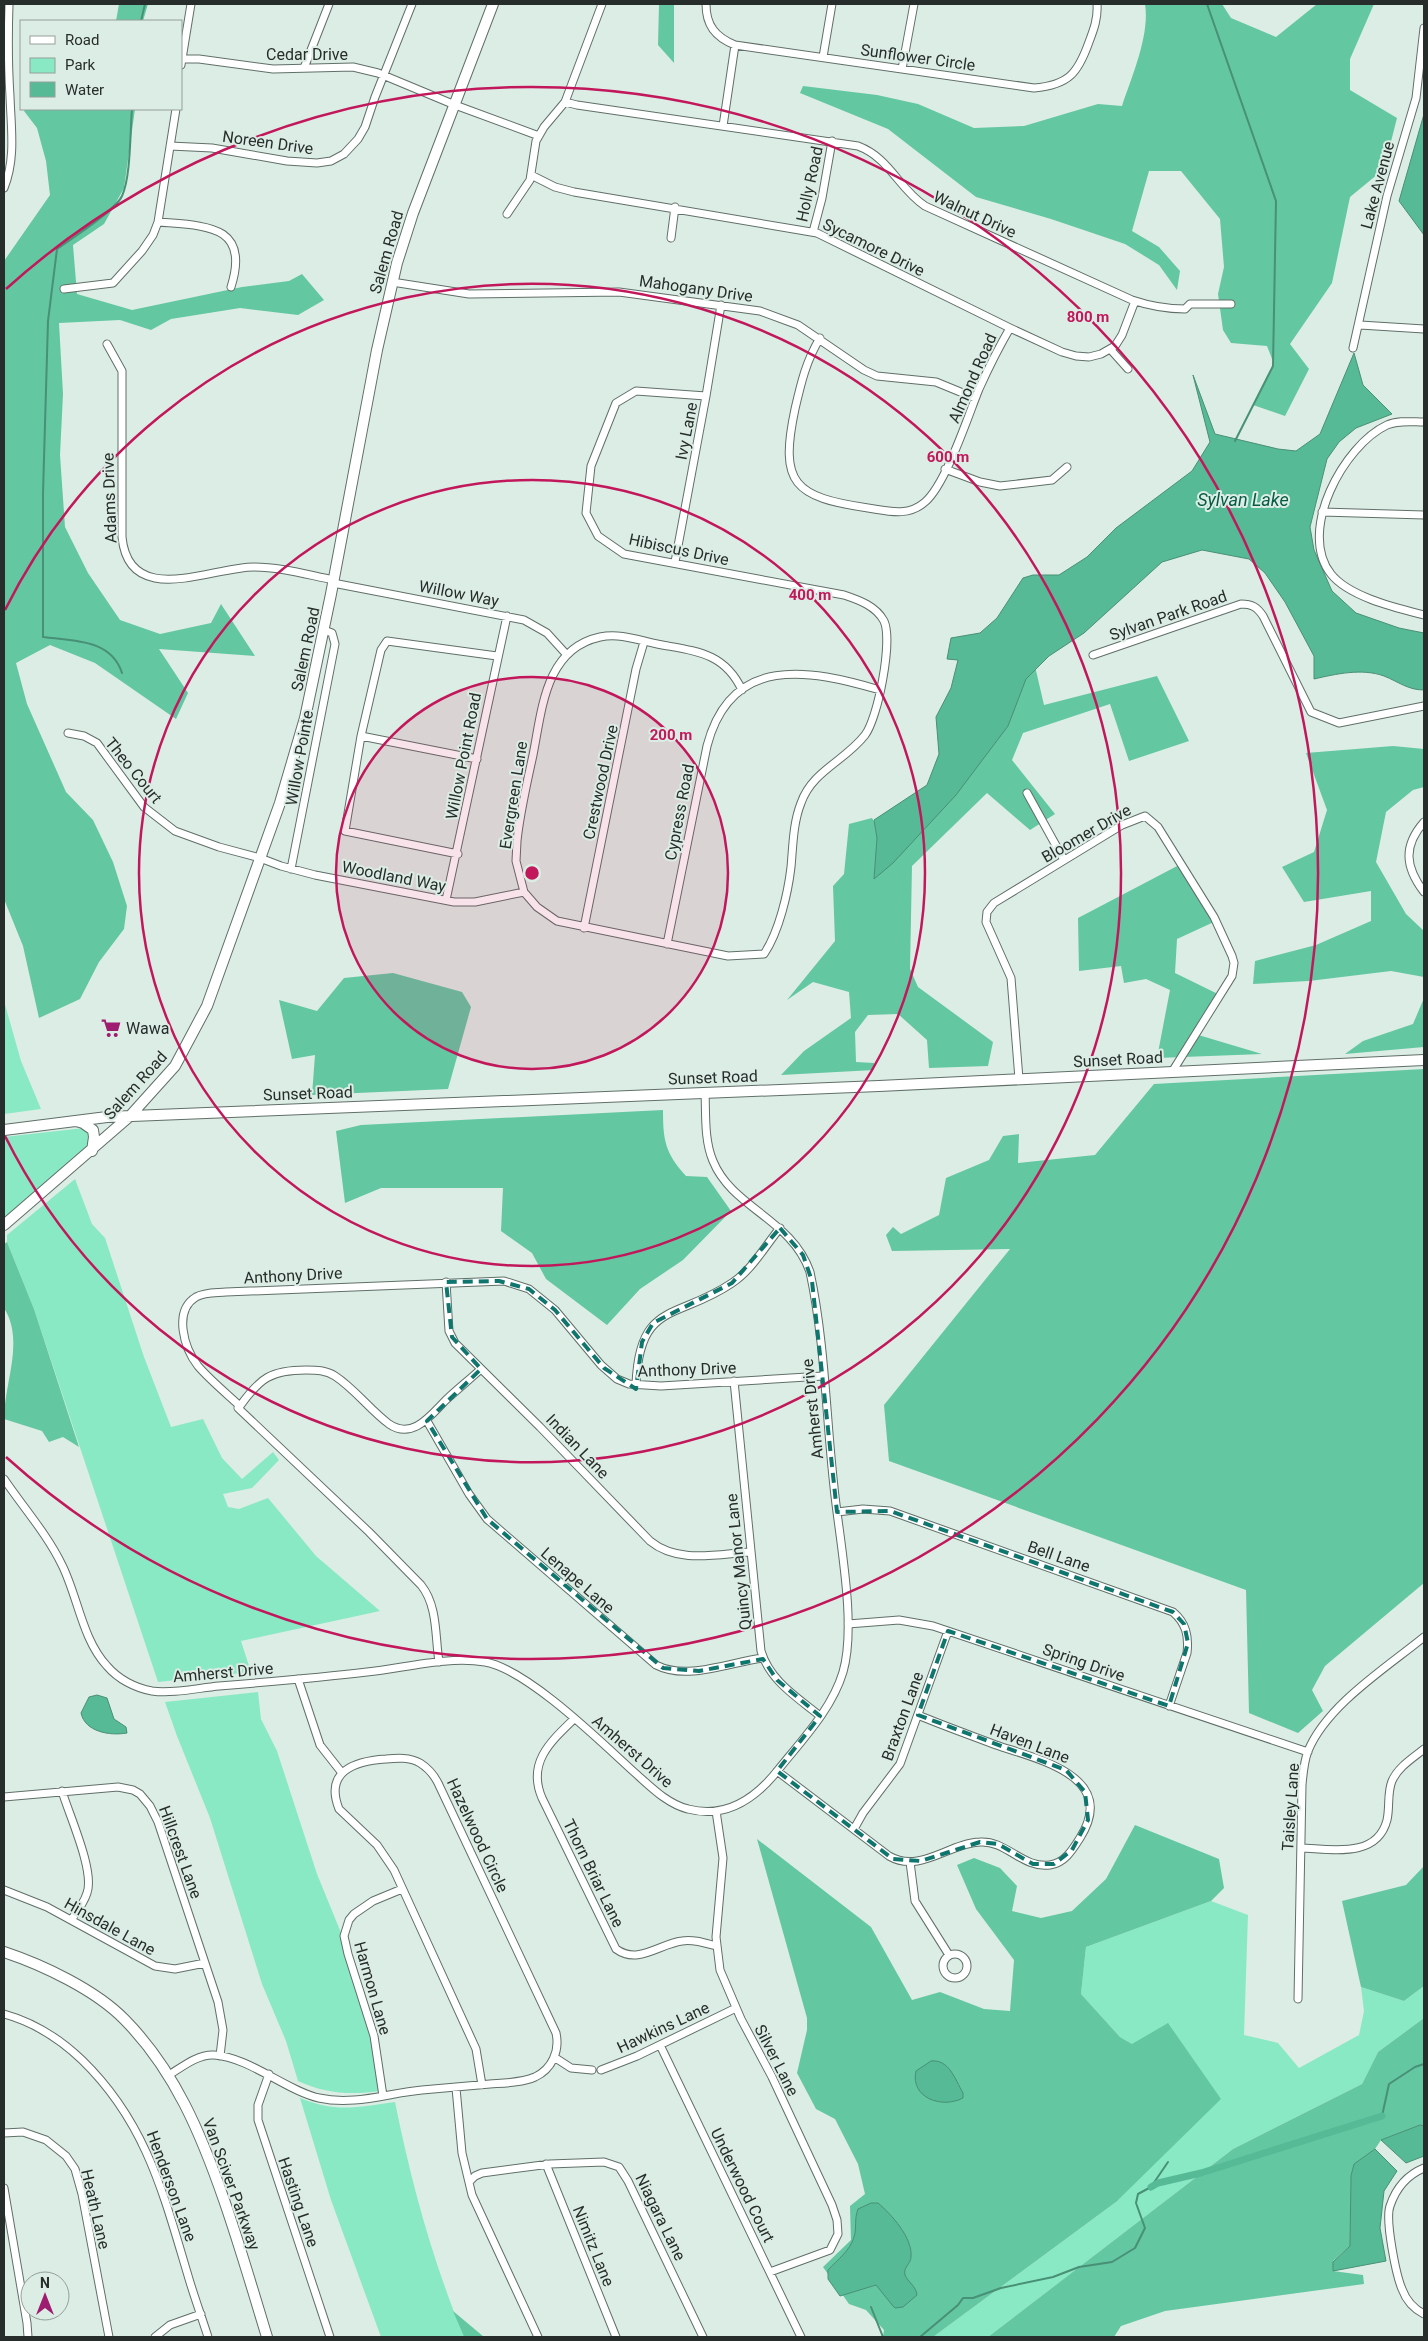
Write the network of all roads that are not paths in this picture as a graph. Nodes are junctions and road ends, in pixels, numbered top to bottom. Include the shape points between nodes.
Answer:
1 (9, 4) edge
2 (190, 4) edge
3 (329, 4) edge
4 (412, 4) edge
5 (493, 4) edge
6 (602, 4) edge
7 (706, 4) edge
8 (832, 4) edge
9 (914, 4) edge
10 (1097, 4) edge
11 (1424, 28) edge
12 (6, 33) edge
13 (735, 45) junction
14 (823, 57) junction
15 (182, 62) edge
16 (304, 68) junction
17 (902, 69) junction
18 (383, 75) junction
19 (1421, 77) edge
20 (565, 102) junction
21 (455, 105) junction
22 (176, 110) edge
23 (8, 125) edge
24 (723, 126) junction
25 (539, 136) junction
26 (832, 141) junction
27 (170, 146) junction
28 (531, 175) junction
29 (4, 188) edge
30 (675, 207) junction
31 (507, 214) dead end
32 (158, 222) junction
33 (813, 232) junction
34 (671, 238) dead end
35 (392, 282) junction
36 (232, 286) dead end
37 (64, 289) dead end
38 (1135, 302) junction
39 (1230, 304) dead end
40 (721, 305) junction
41 (1360, 325) junction
42 (1010, 328) junction
43 (1424, 329) edge
44 (820, 338) junction
45 (107, 344) dead end
46 (1353, 348) dead end
47 (1110, 350) junction
48 (1128, 369) dead end
49 (706, 396) junction
50 (976, 398) junction
51 (1423, 422) edge
52 (1067, 467) dead end
53 (945, 469) junction
54 (1322, 512) junction
55 (1424, 515) edge
56 (675, 562) junction
57 (334, 581) junction
58 (1424, 615) edge
59 (507, 616) junction
60 (324, 630) junction
61 (644, 642) junction
62 (567, 655) junction
63 (497, 656) junction
64 (1093, 656) dead end
65 (742, 690) junction
66 (880, 690) junction
67 (1424, 706) edge
68 (68, 733) dead end
69 (361, 736) junction
70 (477, 759) junction
71 (1027, 793) dead end
72 (1424, 822) edge
73 (458, 854) junction
74 (260, 858) junction
75 (1064, 860) junction
76 (292, 869) junction
77 (524, 892) junction
78 (1424, 892) edge
79 (446, 900) junction
80 (584, 928) junction
81 (667, 944) junction
82 (1424, 1060) edge
83 (1172, 1072) junction
84 (1019, 1079) junction
85 (705, 1092) junction
86 (130, 1116) junction
87 (73, 1121) junction
88 (4, 1130) edge
89 (92, 1151) junction
90 (4, 1225) edge
91 (780, 1228) junction
92 (446, 1282) junction
93 (481, 1369) junction
94 (823, 1376) junction
95 (734, 1381) junction
96 (636, 1385) junction
97 (240, 1406) junction
98 (427, 1421) junction
99 (4, 1479) edge
100 (837, 1512) junction
101 (750, 1552) junction
102 (848, 1624) junction
103 (948, 1631) junction
104 (1424, 1637) edge
105 (763, 1658) junction
106 (438, 1662) junction
107 (298, 1679) junction
108 (1169, 1706) junction
109 (918, 1715) junction
110 (820, 1716) junction
111 (574, 1719) junction
112 (1424, 1749) edge
113 (1308, 1752) junction
114 (777, 1771) junction
115 (342, 1773) junction
116 (62, 1791) junction
117 (4, 1797) edge
118 (716, 1811) junction
119 (854, 1828) junction
120 (1301, 1848) junction
121 (910, 1862) junction
122 (402, 1889) junction
123 (4, 1890) edge
124 (71, 1920) junction
125 (716, 1946) junction
126 (4, 1952) edge
127 (949, 1955) dead end
128 (205, 1963) junction
129 (1298, 1999) dead end
130 (736, 2008) junction
131 (4, 2014) edge
132 (660, 2045) junction
133 (220, 2056) junction
134 (554, 2057) junction
135 (592, 2070) dead end
136 (601, 2070) dead end
137 (169, 2074) junction
138 (268, 2074) junction
139 (482, 2085) junction
140 (456, 2088) junction
141 (383, 2096) junction
142 (4, 2133) edge
143 (546, 2164) junction
144 (1424, 2168) edge
145 (470, 2181) junction
146 (4, 2188) edge
147 (770, 2272) junction
148 (201, 2314) junction
149 (1424, 2314) edge
150 (28, 2337) edge
151 (109, 2337) edge
152 (155, 2337) edge
153 (208, 2337) edge
154 (267, 2337) edge
155 (330, 2337) edge
156 (538, 2337) edge
157 (616, 2337) edge
158 (703, 2337) edge
159 (801, 2337) edge

1 - 12 street
2 - 15 street
3 - 16 street
4 - 18 street, Noreen Drive
5 - 21 street, Salem Road
6 - 20 street
7 - 13 street, Sunflower Circle via 709,25 716,35
8 - 14 street
9 - 17 street
10 - 17 street, Sunflower Circle via 1098,16 1080,66 1056,85 1034,88
11 - 19 street, Lake Avenue
12 - 23 street
13 - 14 street, Sunflower Circle
13 - 24 street
14 - 17 street, Sunflower Circle
15 - 16 street, Cedar Drive via 199,59 265,68
16 - 18 street, Cedar Drive via 345,66
18 - 21 street, Cedar Drive
18 - 27 street, Noreen Drive via 362,133 349,150 331,161 302,162 212,148
19 - 41 street, Lake Avenue via 1387,196 1365,288
20 - 24 street, Walnut Drive
20 - 25 street
21 - 25 street, Cedar Drive
21 - 35 street, Salem Road via 408,227
22 - 27 street
23 - 29 street via 12,155
24 - 26 street, Walnut Drive
25 - 28 street
26 - 33 street, Holly Road
26 - 38 street, Walnut Drive via 874,153 904,189 925,206
27 - 32 street
28 - 30 street, Sycamore Drive via 554,187 574,192
28 - 31 street via 526,189
30 - 33 street, Sycamore Drive
30 - 34 street
32 - 36 street via 206,227 229,239 236,250 238,262
32 - 37 street via 142,251 113,284
33 - 42 street, Sycamore Drive
35 - 40 street, Mahogany Drive via 469,294 611,291
35 - 57 street, Salem Road
38 - 39 street, Walnut Drive via 1174,309 1185,309 1190,304
38 - 47 street via 1120,339
40 - 44 street, Mahogany Drive via 768,313
40 - 49 street, Ivy Lane
41 - 43 street
41 - 46 street, Lake Avenue
42 - 47 street, Sycamore Drive via 1055,350 1076,356 1089,357
42 - 50 street, Almond Road
44 - 50 street, Mahogany Drive via 864,370 878,376 936,382
44 - 53 street, Almond Road via 803,373 789,438 789,464 801,485 828,500 899,512 912,510 929,499
45 - 57 street, Adams Drive via 122,371 122,537 128,559 144,574 158,579 181,579 254,567
47 - 48 street
49 - 56 street, Ivy Lane
49 - 56 street, Hibiscus Drive via 636,391 616,403 591,466 586,513 598,536 624,554
50 - 53 street, Almond Road
51 - 54 street via 1392,423 1362,442 1343,468
52 - 53 street via 1052,480 1000,486
54 - 55 street
54 - 58 street via 1319,543 1324,563 1332,575 1358,593
56 - 66 street, Hibiscus Drive via 852,598 874,609 884,621 886,630 887,651
57 - 59 street, Willow Way
57 - 60 street, Salem Road
59 - 62 street, Willow Way via 524,620 542,630
59 - 63 street, Willow Point Road
60 - 74 street, Salem Road via 298,746
60 - 76 street, Willow Pointe via 332,633 335,644
61 - 62 street, Evergreen Lane via 615,636 599,638 583,643
61 - 65 street, Evergreen Lane via 693,650 716,659 731,671
61 - 80 street, Crestwood Drive
62 - 77 street, Evergreen Lane via 554,672 544,694 520,818 516,855
63 - 69 street via 387,641 381,650
63 - 70 street, Willow Point Road
64 - 67 street, Sylvan Park Road via 1248,604 1263,616 1311,712 1339,723
65 - 66 street, Cypress Road via 773,675 803,674
65 - 81 street, Cypress Road via 720,712 708,739
66 - 81 street, Evergreen Lane via 868,730 850,751 815,780 802,800 786,899 766,952 762,955 728,956
68 - 74 street, Theo Court via 97,743 144,807 168,827 195,839
69 - 70 street
69 - 73 street via 345,831
70 - 73 street, Willow Point Road
71 - 75 street
72 - 78 street via 1412,838 1410,847 1410,872
73 - 79 street, Willow Point Road
74 - 76 street, Woodland Way
74 - 86 street, Salem Road via 198,1026 175,1066
75 - 83 street, Bloomer Drive via 1145,816 1158,827 1214,916 1232,956 1232,976
75 - 84 street, Bloomer Drive via 994,903 985,916 986,926 1011,978
76 - 79 street, Woodland Way
77 - 79 street, Woodland Way via 475,902
77 - 80 street, Evergreen Lane via 546,915
80 - 81 street, Evergreen Lane
82 - 83 street, Sunset Road
83 - 84 street, Sunset Road
84 - 85 street, Sunset Road
85 - 86 street, Sunset Road
85 - 91 street, Amherst Drive via 711,1158 718,1171 730,1186
86 - 87 street, Sunset Road
86 - 89 street, Salem Road
87 - 88 street, Sunset Road
87 - 89 street via 93,1130
89 - 90 street, Salem Road
91 - 94 street, Amherst Drive via 798,1247 810,1272
91 - 96 street via 732,1283 653,1323 642,1342
92 - 93 street, Indian Lane via 452,1337
92 - 96 street, Anthony Drive via 499,1281 529,1289 555,1310 612,1375
92 - 97 street, Anthony Drive via 198,1296 187,1306 183,1318 189,1348 199,1366
93 - 98 street
93 - 101 street, Indian Lane via 661,1549 680,1556
94 - 95 street, Anthony Drive
94 - 100 street, Amherst Drive
95 - 96 street, Anthony Drive
95 - 101 street, Quincy Manor Lane
97 - 98 street via 272,1373 314,1370 336,1376 394,1428 409,1429
97 - 106 street, Anthony Drive via 238,1408 369,1532 425,1590 433,1611
98 - 105 street, Lenape Lane via 487,1519 656,1665 670,1670 691,1671
99 - 107 street, Amherst Drive via 53,1546 92,1645 99,1658 116,1675 136,1686 159,1691
100 - 102 street, Amherst Drive
100 - 108 street, Bell Lane via 863,1509 890,1511 1173,1612 1184,1624 1188,1643
101 - 105 street, Quincy Manor Lane
102 - 103 street, Spring Drive via 899,1620
102 - 110 street, Amherst Drive via 848,1652 843,1673 835,1694
103 - 108 street, Spring Drive
103 - 109 street, Braxton Lane
104 - 113 street, Taisley Lane via 1342,1704 1318,1731
105 - 110 street, Quincy Manor Lane via 777,1680
106 - 107 street, Amherst Drive
106 - 111 street, Amherst Drive via 472,1661 499,1666 525,1680
107 - 115 street via 320,1745
108 - 113 street, Spring Drive
109 - 119 street, Braxton Lane via 900,1764
109 - 121 street, Haven Lane via 1066,1770 1085,1792 1089,1814 1072,1850 1054,1864 1038,1865 998,1844 980,1842
110 - 114 street, Amherst Drive
111 - 118 street, Amherst Drive via 670,1801 694,1811
111 - 125 street, Thorn Briar Lane via 543,1754 537,1782 616,1950 635,1955 691,1940
112 - 120 street via 1399,1770 1392,1781 1386,1825 1377,1839 1354,1850
113 - 120 street, Taisley Lane via 1302,1784
114 - 118 street, Amherst Drive via 747,1800
114 - 119 street, Haven Lane
115 - 122 street via 335,1792 339,1809 384,1853
115 - 134 street, Hazelwood Circle via 359,1762 398,1758 421,1764 434,1775 556,2033 558,2041
116 - 117 street, Hillcrest Lane
116 - 124 street via 83,1851 88,1876 87,1893
116 - 128 street, Hillcrest Lane via 118,1787 133,1790 146,1800 161,1830
118 - 125 street, Silver Lane via 723,1863
119 - 121 street, Haven Lane via 889,1856
120 - 129 street, Taisley Lane
121 - 127 street via 915,1901
122 - 139 street via 476,2049
122 - 141 street, Harmon Lane via 373,1901 354,1914 344,1936 374,2036
123 - 124 street, Hinsdale Lane
124 - 128 street, Hinsdale Lane via 155,1966 175,1969
125 - 130 street, Silver Lane via 720,1970
126 - 137 street, Van Sciver Parkway via 54,1972 113,2010
128 - 133 street, Hillcrest Lane via 223,2021
130 - 132 street, Hawkins Lane
130 - 147 street, Silver Lane via 798,2132 837,2220 838,2234 830,2250
131 - 148 street, Henderson Lane via 30,2024 67,2047 105,2084 124,2108 160,2184
132 - 136 street, Hawkins Lane
132 - 147 street, Underwood Court
133 - 137 street via 201,2057
133 - 138 street
134 - 135 street via 571,2068
134 - 139 street via 548,2067 535,2077
137 - 154 street, Van Sciver Parkway via 206,2149
138 - 141 street via 323,2099
138 - 155 street, Hasting Lane via 258,2105 258,2120
139 - 140 street
140 - 141 street
140 - 145 street via 462,2153
142 - 151 street, Heath Lane via 22,2132 46,2140 66,2156 75,2169
143 - 145 street, Niagara Lane via 482,2173
143 - 157 street, Nimitz Lane
143 - 158 street, Niagara Lane via 604,2162 623,2171
144 - 149 street via 1413,2172 1402,2183 1389,2208 1388,2223 1402,2289 1417,2311
145 - 156 street via 472,2195
146 - 150 street
147 - 159 street, Underwood Court
148 - 152 street via 170,2325
148 - 153 street, Henderson Lane

